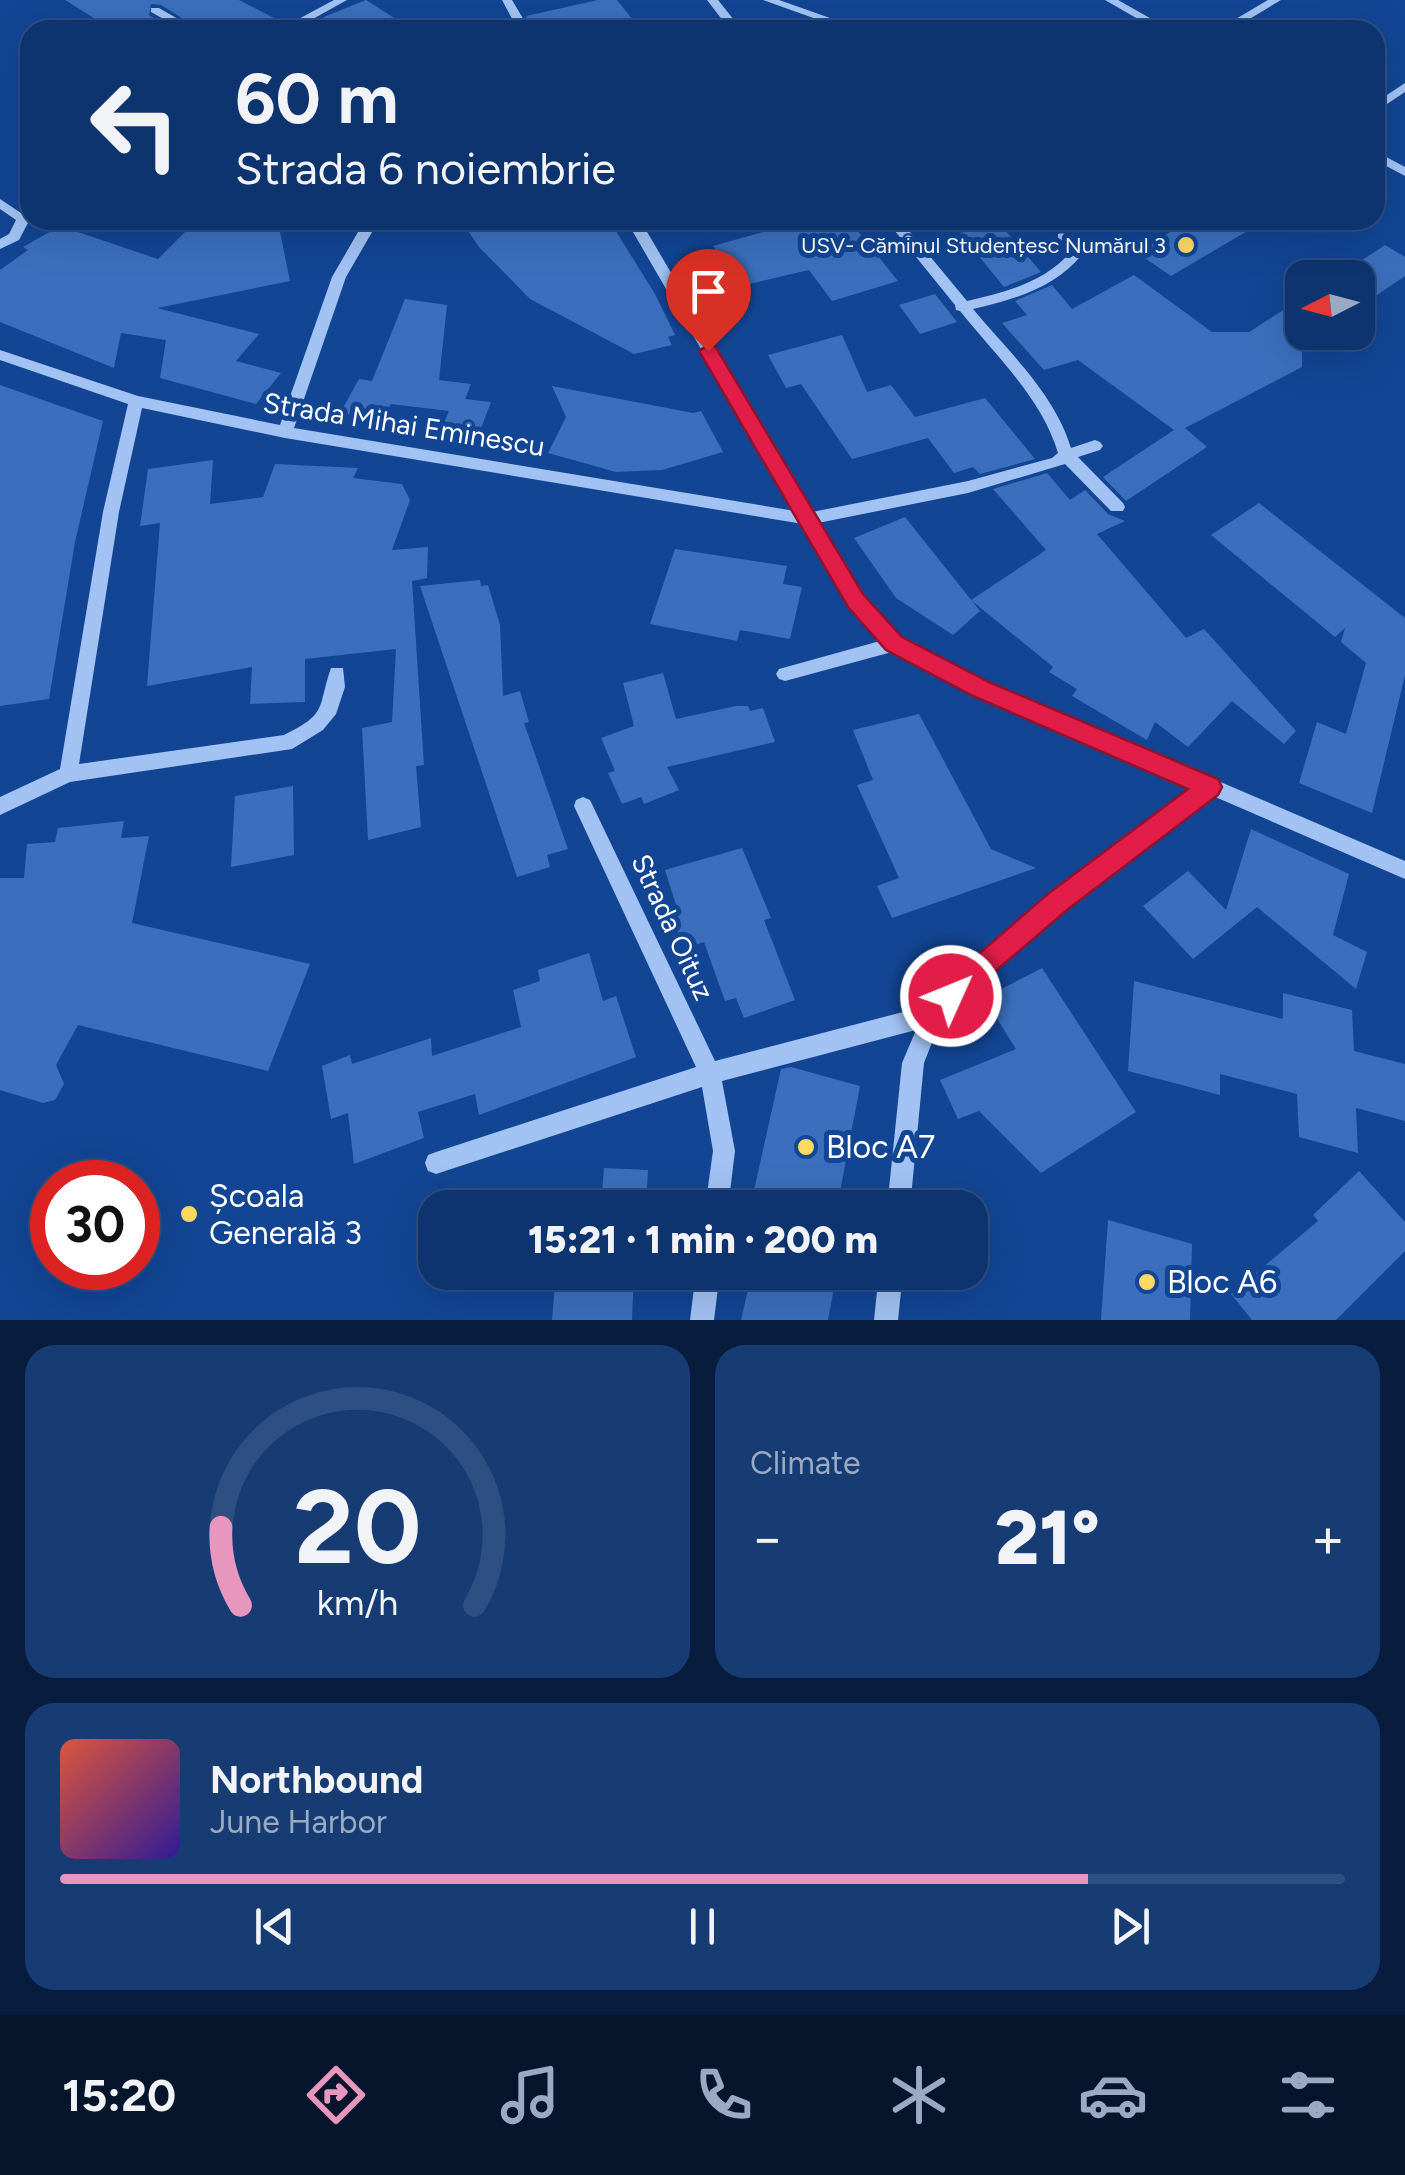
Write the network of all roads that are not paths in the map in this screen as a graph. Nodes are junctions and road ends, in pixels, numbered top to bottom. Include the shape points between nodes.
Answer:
1 (342, 0) edge
2 (528, 0) edge
3 (712, 0) edge
4 (768, 0) edge
5 (1110, 0) edge
6 (1276, 0) edge
7 (508, 2) edge
8 (155, 10) dead end
9 (173, 20) edge
10 (303, 20) edge
11 (728, 20) edge
12 (828, 20) edge
13 (1147, 20) edge
14 (1241, 20) edge
15 (20, 225) edge
16 (366, 230) edge
17 (640, 230) edge
18 (901, 230) edge
19 (1063, 237) dead end
20 (0, 245) edge
21 (961, 307) junction
22 (0, 355) edge
23 (136, 402) junction
24 (285, 432) junction
25 (1095, 446) dead end
26 (1066, 455) junction
27 (1118, 507) dead end
28 (807, 520) junction
29 (894, 644) junction
30 (337, 673) dead end
31 (785, 674) dead end
32 (68, 774) junction
33 (1210, 787) junction
34 (0, 806) edge
35 (582, 806) dead end
36 (1405, 870) edge
37 (932, 1016) junction
38 (710, 1073) junction
39 (436, 1164) dead end
40 (719, 1190) edge
41 (900, 1190) edge
42 (706, 1290) edge
43 (889, 1290) edge
44 (702, 1320) edge
45 (886, 1320) edge

1 - 10 street
2 - 7 street
3 - 11 street
4 - 12 street
5 - 13 street
6 - 14 street
8 - 9 street
15 - 20 street
16 - 24 street via 339,276
17 - 28 street
18 - 21 street
19 - 21 street via 1082,245 1053,274
21 - 26 street via 1040,400
22 - 23 street, Strada Mihai Eminescu
23 - 24 street, Strada Mihai Eminescu
23 - 32 street
24 - 28 street, Strada Mihai Eminescu
25 - 26 street
26 - 27 street
26 - 28 street via 1042,470
28 - 29 street via 856,600
29 - 31 street
29 - 33 street via 981,689
30 - 32 street via 332,710 317,728 286,742
32 - 34 street
33 - 36 street
33 - 37 street via 1028,925
35 - 38 street, Strada Oituz
37 - 38 street
37 - 41 street via 913,1063
38 - 39 street
38 - 40 street, Strada Oituz via 724,1151
42 - 44 street
43 - 45 street

